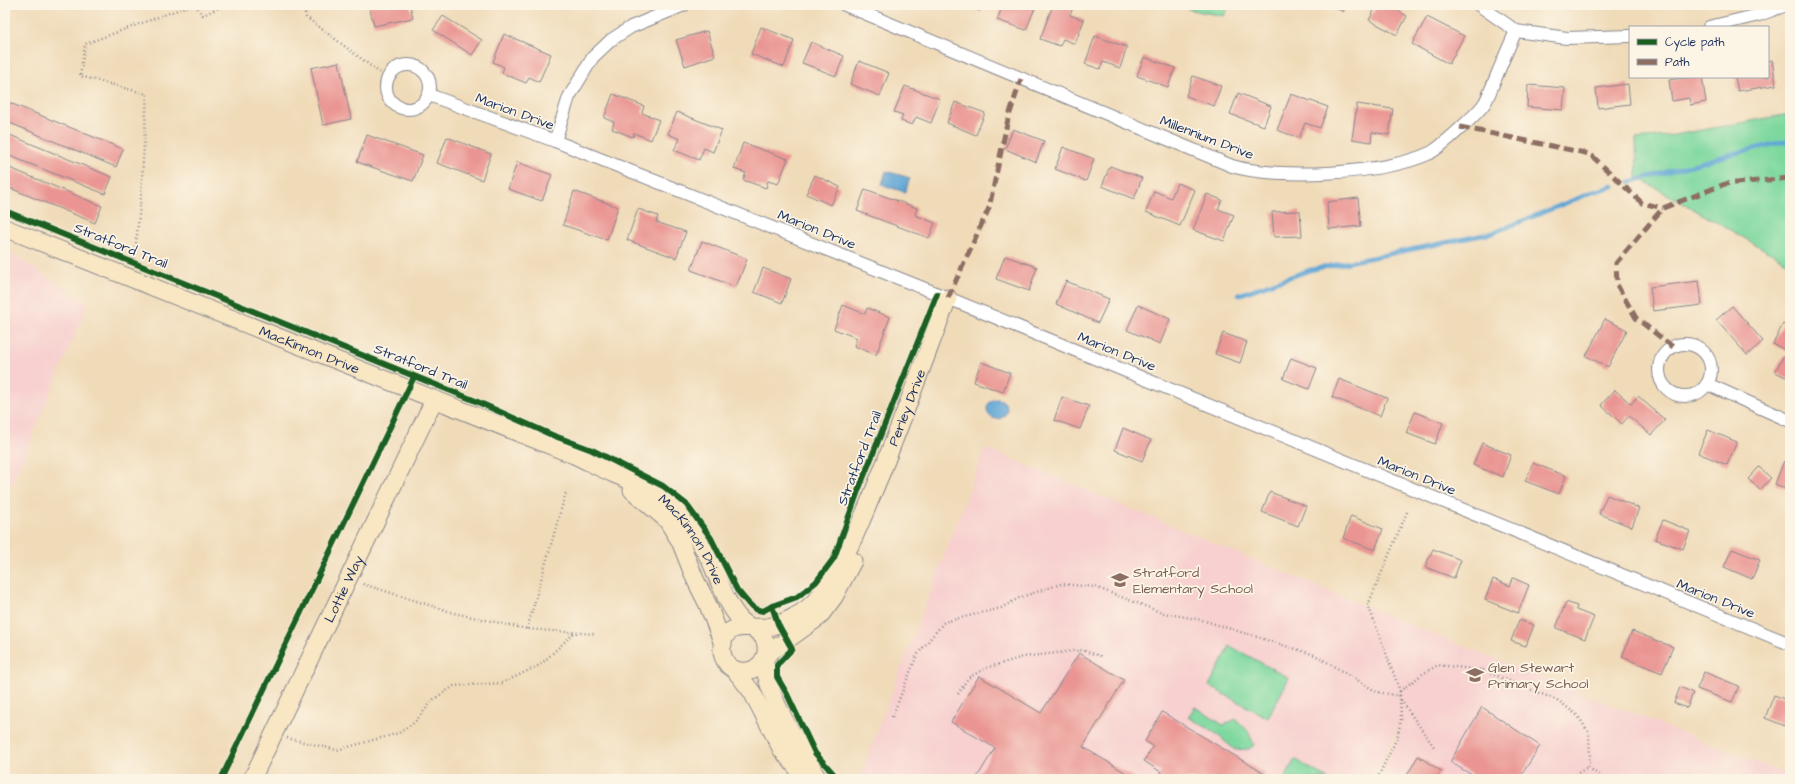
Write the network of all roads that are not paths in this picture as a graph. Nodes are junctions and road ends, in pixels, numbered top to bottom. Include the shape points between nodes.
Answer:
1 (684, 5) edge
2 (845, 5) edge
3 (1479, 5) edge
4 (1786, 5) edge
5 (1713, 26) edge
6 (1516, 32) junction
7 (1629, 36) edge
8 (429, 95) junction
9 (554, 141) junction
10 (5, 228) edge
11 (948, 298) junction
12 (1707, 384) junction
13 (434, 400) junction
14 (1790, 421) edge
15 (613, 474) junction
16 (863, 516) junction
17 (749, 626) junction
18 (723, 644) junction
19 (1790, 644) edge
20 (765, 658) junction
21 (734, 669) junction
22 (252, 779) edge
23 (806, 779) edge
24 (818, 779) edge

1 - 9 street via 631,27 611,40 593,58 569,97
2 - 6 street, Millennium Drive via 1232,166 1249,171 1296,174 1394,164 1430,152 1484,104
3 - 6 street
4 - 5 street via 1760,15
6 - 7 street via 1567,38
8 - 8 street via 417,108 400,108 388,96 388,79 392,72 400,67 416,67 429,78
8 - 9 street, Marion Drive
9 - 11 street, Marion Drive
10 - 13 street, MacKinnon Drive via 135,270
11 - 16 street, Perley Drive
11 - 19 street, Marion Drive
12 - 12 street via 1710,364 1704,353 1689,345 1673,347 1666,352 1661,360 1660,377 1670,392 1686,396 1702,390
12 - 14 street
13 - 15 street, MacKinnon Drive via 574,455
13 - 22 street, Lottie Way
15 - 17 street, MacKinnon Drive via 644,486 667,502 693,533 709,559 727,598 742,621
15 - 18 street, MacKinnon Drive via 666,520 680,541
16 - 17 street, Perley Drive via 844,558 816,600 791,618 771,626
16 - 20 street, Perley Drive via 854,559 834,597 819,617
17 - 18 street via 730,632
17 - 20 street via 763,637
18 - 21 street via 724,658
20 - 21 street via 755,669
20 - 24 street via 763,666 775,701
21 - 23 street via 752,692 782,750

